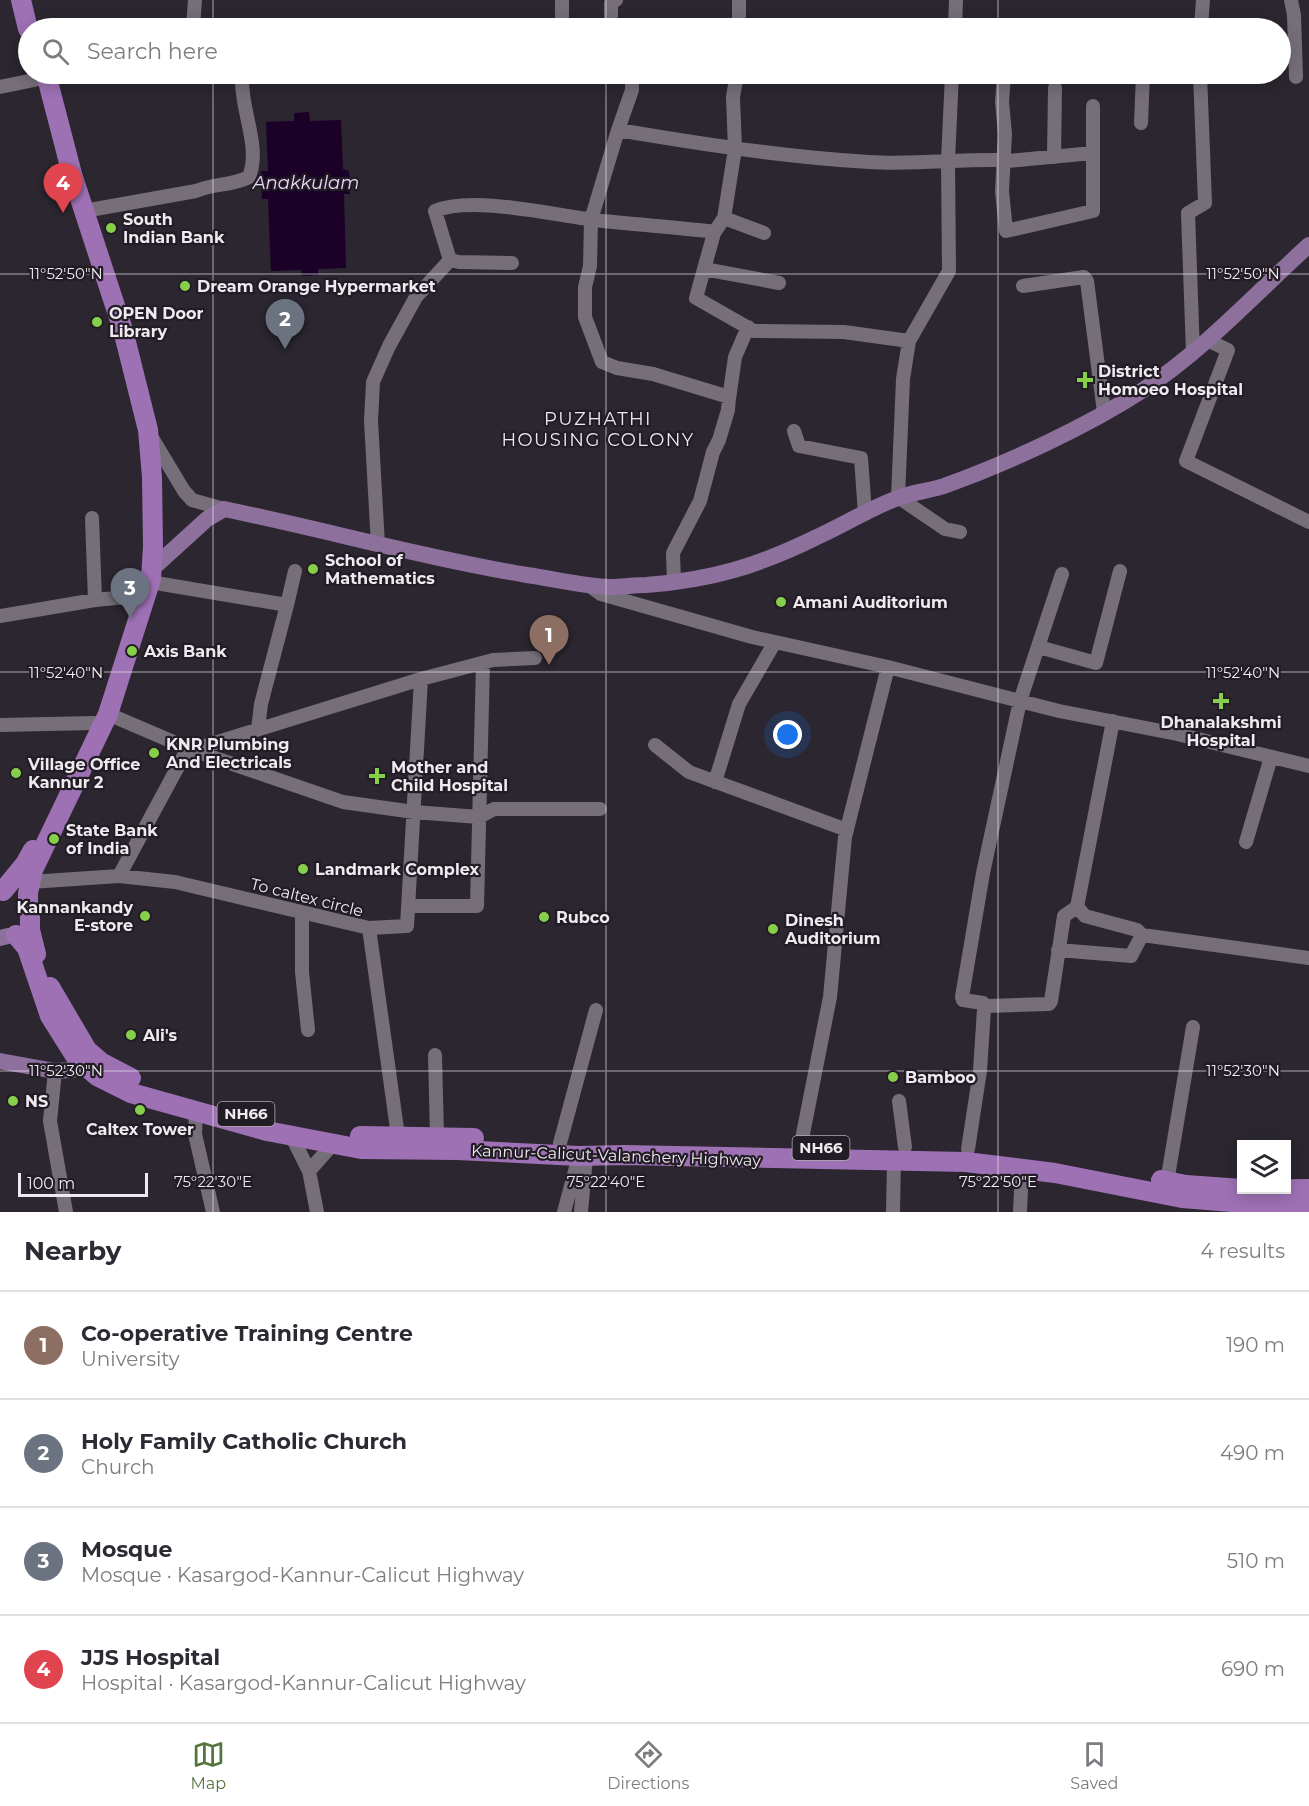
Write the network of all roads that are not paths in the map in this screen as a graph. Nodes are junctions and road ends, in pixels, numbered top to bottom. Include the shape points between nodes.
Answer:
1 (21, 0) edge
2 (30, 0) edge
3 (195, 0) edge
4 (562, 0) edge
5 (616, 0) edge
6 (739, 0) edge
7 (956, 0) edge
8 (1203, 0) edge
9 (1291, 0) edge
10 (25, 18) edge
11 (34, 18) edge
12 (194, 18) edge
13 (562, 18) edge
14 (611, 18) edge
15 (739, 18) edge
16 (955, 18) edge
17 (1202, 18) edge
18 (1296, 77) dead end
19 (18, 82) edge
20 (43, 84) edge
21 (44, 84) edge
22 (243, 84) edge
23 (632, 84) edge
24 (735, 84) edge
25 (952, 84) edge
26 (1004, 84) edge
27 (1143, 84) edge
28 (1200, 84) edge
29 (0, 87) edge
30 (1055, 88) dead end
31 (1093, 106) dead end
32 (1141, 123) dead end
33 (618, 130) junction
34 (735, 149) junction
35 (1093, 153) junction
36 (1054, 156) junction
37 (948, 160) junction
38 (1002, 160) junction
39 (84, 211) junction
40 (724, 218) junction
41 (591, 220) junction
42 (714, 233) junction
43 (764, 233) dead end
44 (1309, 245) edge
45 (450, 260) junction
46 (512, 263) dead end
47 (704, 269) junction
48 (779, 283) dead end
49 (1023, 286) dead end
50 (747, 327) junction
51 (1207, 340) junction
52 (909, 341) junction
53 (1193, 353) junction
54 (729, 399) junction
55 (1104, 412) junction
56 (148, 430) junction
57 (794, 431) dead end
58 (898, 497) junction
59 (224, 509) junction
60 (865, 514) junction
61 (92, 518) dead end
62 (1309, 522) edge
63 (960, 532) dead end
64 (378, 545) junction
65 (295, 571) dead end
66 (1120, 572) dead end
67 (1062, 574) dead end
68 (144, 582) junction
69 (674, 583) junction
70 (588, 584) junction
71 (95, 600) junction
72 (287, 605) junction
73 (0, 616) edge
74 (775, 642) junction
75 (1039, 647) junction
76 (535, 658) dead end
77 (483, 663) junction
78 (888, 667) junction
79 (421, 679) junction
80 (1020, 701) junction
81 (101, 719) junction
82 (1113, 721) junction
83 (0, 725) edge
84 (258, 729) junction
85 (655, 745) dead end
86 (190, 749) junction
87 (1271, 757) junction
88 (1309, 766) edge
89 (715, 782) junction
90 (600, 810) dead end
91 (414, 812) junction
92 (479, 817) junction
93 (847, 830) junction
94 (1246, 842) dead end
95 (119, 876) junction
96 (9, 886) edge
97 (409, 906) junction
98 (1077, 907) junction
99 (29, 911) junction
100 (302, 912) junction
101 (369, 928) junction
102 (1142, 935) junction
103 (6, 936) edge
104 (1058, 950) junction
105 (1309, 958) edge
106 (985, 1008) junction
107 (596, 1010) dead end
108 (1193, 1027) dead end
109 (308, 1030) dead end
110 (435, 1055) dead end
111 (0, 1061) edge
112 (93, 1065) junction
113 (55, 1071) junction
114 (898, 1101) dead end
115 (196, 1112) junction
116 (398, 1136) junction
117 (438, 1136) junction
118 (292, 1137) junction
119 (334, 1139) junction
120 (560, 1143) junction
121 (800, 1149) junction
122 (968, 1149) junction
123 (899, 1153) junction
124 (583, 1156) junction
125 (1022, 1168) junction
126 (309, 1170) junction
127 (1167, 1182) junction
128 (1237, 1189) edge
129 (1291, 1189) edge
130 (1309, 1189) edge
131 (1181, 1205) edge
132 (1309, 1205) edge
133 (66, 1212) edge
134 (213, 1212) edge
135 (317, 1212) edge
136 (564, 1212) edge
137 (580, 1212) edge
138 (893, 1212) edge
139 (1020, 1212) edge

1 - 10 highway
2 - 11 highway
3 - 12 street
4 - 13 street
5 - 14 street via 611,3
6 - 15 street
7 - 16 street
8 - 17 street
9 - 18 street
19 - 29 street
20 - 68 highway via 60,162 137,426
21 - 39 highway
22 - 39 street via 252,148 249,177 240,182
23 - 33 street
24 - 34 street
25 - 37 street
26 - 38 street
27 - 32 street
28 - 53 street via 1205,203 1188,213
30 - 36 street
31 - 35 street
33 - 34 street
33 - 41 street
34 - 37 street via 871,162
34 - 40 street
35 - 36 street
35 - 38 street via 1093,211 1006,231
36 - 38 street
37 - 38 street
37 - 52 street via 949,272
39 - 56 highway via 123,330
40 - 42 street
40 - 43 street
41 - 42 street
41 - 45 street via 499,206 445,207 435,211
41 - 54 street via 585,317 602,362
42 - 47 street
44 - 51 main road
45 - 46 street
45 - 64 street via 416,297 373,382 371,421
47 - 48 street
47 - 50 street via 696,298
49 - 55 street via 1084,277 1087,281
50 - 52 street via 754,331 844,332
50 - 54 street via 735,357
51 - 53 main road
51 - 62 street via 1228,350 1186,461
52 - 58 street via 903,379
53 - 55 main road via 1143,390
54 - 69 street via 700,501 673,553
55 - 58 main road via 984,471
56 - 59 street via 192,500
56 - 68 highway via 153,505
57 - 60 street via 799,446 861,458
58 - 60 main road
58 - 63 street via 945,529
59 - 64 main road
59 - 68 main road via 200,525
60 - 69 main road via 737,570
61 - 71 street
64 - 70 main road
65 - 72 street
66 - 75 street via 1096,663
67 - 75 street
68 - 71 street
68 - 72 street
68 - 81 highway via 99,711
69 - 70 main road via 611,587
70 - 74 street via 601,594
71 - 73 street
72 - 84 street
74 - 78 street
74 - 89 street via 740,704
75 - 80 street
76 - 77 street
77 - 79 street
77 - 92 street
78 - 80 street
78 - 93 street
79 - 84 street
79 - 91 street
80 - 82 street
80 - 106 street via 983,873 962,997 983,1003
81 - 83 street
81 - 86 street
81 - 96 highway via 39,846
82 - 87 street
82 - 98 street
84 - 86 street
85 - 89 street via 689,772
86 - 91 street via 344,802
86 - 95 street
87 - 88 street
87 - 94 street
89 - 93 street
90 - 92 street via 494,809
91 - 92 street
91 - 97 street
92 - 97 street via 477,906
93 - 121 street via 830,997
95 - 96 street, To caltex circle
95 - 100 street, To caltex circle via 175,882
96 - 99 highway
97 - 101 street via 407,926
98 - 102 street via 1085,916 1137,930
98 - 104 street via 1064,916
99 - 103 highway, NH66 via 24,928
99 - 112 highway, Kannur-Calicut-Valanchery Highway / NH66 via 38,959
100 - 101 street, To caltex circle
100 - 109 street via 302,972
101 - 116 street, To caltex circle
102 - 104 street via 1131,956
102 - 105 street
103 - 112 highway, Kannur-Calicut-Valanchery Highway / NH66 via 27,948 50,1016 77,1059
104 - 106 street via 1049,1004
106 - 122 street
107 - 120 street
108 - 127 street
110 - 117 street
111 - 113 main road
112 - 113 main road
112 - 115 highway, Kannur-Calicut-Valanchery Highway / NH66 via 97,1076 131,1093
112 - 119 highway, Kannur-Calicut-Valanchery Highway / NH66 via 181,1096
113 - 133 street via 50,1121
114 - 123 street
115 - 118 highway, Kannur-Calicut-Valanchery Highway / NH66
115 - 134 street via 195,1134
116 - 117 highway, Kannur-Calicut-Valanchery Highway / NH66
116 - 119 highway, Kannur-Calicut-Valanchery Highway / NH66
117 - 120 highway, Kannur-Calicut-Valanchery Highway / NH66
118 - 119 highway, Kannur-Calicut-Valanchery Highway / NH66
118 - 126 street
119 - 124 highway, Kannur-Calicut-Valanchery Highway / NH66 via 387,1150
119 - 126 street
120 - 121 highway, Kannur-Calicut-Valanchery Highway / NH66
121 - 123 highway, Kannur-Calicut-Valanchery Highway / NH66
122 - 123 highway, Kannur-Calicut-Valanchery Highway / NH66
122 - 127 highway, Kannur-Calicut-Valanchery Highway / NH66 via 1019,1154
123 - 124 highway, Kannur-Calicut-Valanchery Highway / NH66
123 - 125 highway, Kannur-Calicut-Valanchery Highway / NH66
123 - 138 street
124 - 136 street
124 - 137 street
125 - 131 highway, Kannur-Calicut-Valanchery Highway / NH66 via 1084,1178
125 - 139 street
126 - 135 street
127 - 128 highway, Kannur-Calicut-Valanchery Highway / NH66
129 - 130 highway, Kannur-Calicut-Valanchery Highway / NH66
131 - 132 highway, Kannur-Calicut-Valanchery Highway / NH66

